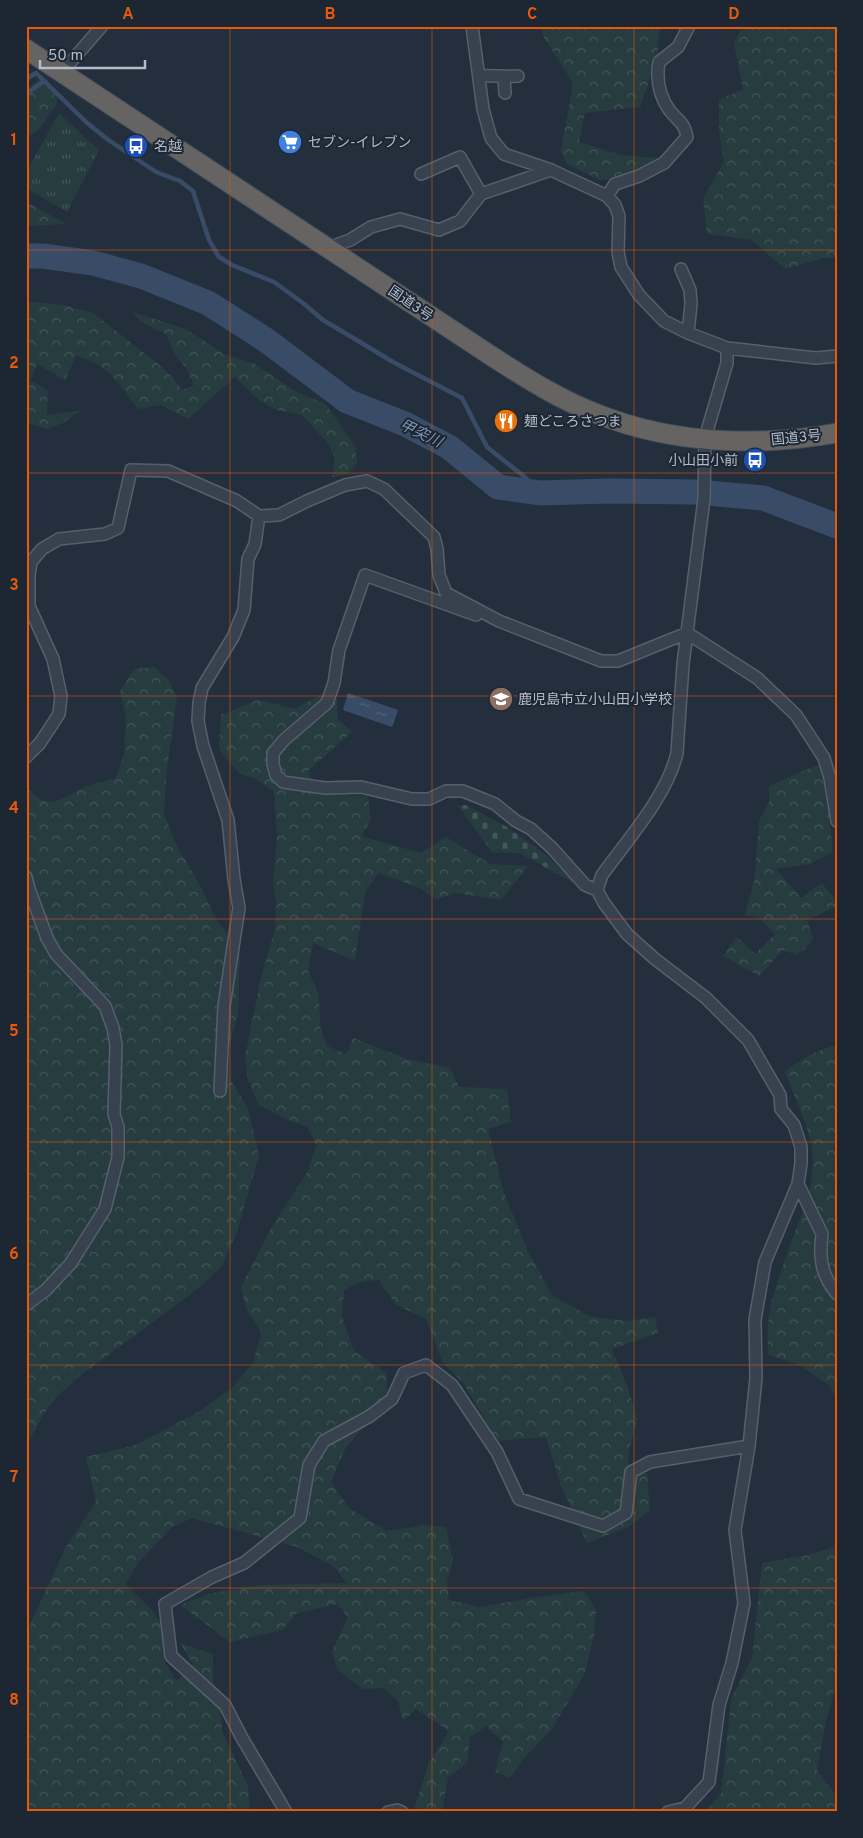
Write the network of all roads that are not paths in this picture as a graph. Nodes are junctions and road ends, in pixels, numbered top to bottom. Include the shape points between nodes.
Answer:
1 (102, 26) edge
2 (472, 26) edge
3 (689, 26) edge
4 (27, 52) edge
5 (62, 72) junction
6 (479, 76) junction
7 (518, 76) dead end
8 (504, 77) junction
9 (505, 92) dead end
10 (551, 170) junction
11 (422, 174) dead end
12 (481, 194) junction
13 (607, 196) junction
14 (328, 248) junction
15 (681, 269) dead end
16 (699, 286) dead end
17 (691, 304) junction
18 (688, 333) junction
19 (727, 348) junction
20 (837, 356) edge
21 (837, 433) edge
22 (705, 438) junction
23 (259, 516) junction
24 (499, 621) junction
25 (687, 633) junction
26 (26, 757) edge
27 (837, 821) edge
28 (26, 878) edge
29 (597, 890) junction
30 (220, 1091) dead end
31 (798, 1184) junction
32 (837, 1294) edge
33 (26, 1305) edge
34 (749, 1446) junction
35 (286, 1812) edge
36 (388, 1812) edge
37 (402, 1812) edge
38 (668, 1812) edge

1 - 5 street
2 - 6 street
3 - 13 street via 678,47 659,62 656,76 661,94 670,111 686,128 687,137 664,163 615,184
4 - 5 highway, 国道3号
5 - 14 highway, 国道3号
6 - 8 street
6 - 10 street via 491,138 504,154
7 - 8 street
8 - 9 street
10 - 12 street
10 - 13 street
11 - 12 street via 460,157
12 - 14 street via 460,221 439,230 400,219 371,227
13 - 18 street via 620,216 618,252 622,267 639,295 664,321
14 - 22 highway, 国道3号 via 493,357 571,402 644,429
15 - 17 street via 690,290
16 - 17 street
17 - 18 street
18 - 19 street
19 - 20 street via 816,358
19 - 22 street via 727,363
21 - 22 highway, 国道3号 via 767,440
22 - 25 street via 704,499
23 - 24 street via 279,515 345,485 367,482 384,489 434,537 439,575 446,593
23 - 26 street via 237,502 168,470 131,470 118,528 104,534 59,539 42,549 31,562 28,606 53,659 61,696 59,714
23 - 30 street via 255,544 248,559 244,610 202,688 198,712 203,746 228,820 239,908 224,1006
24 - 25 street via 601,661 618,661
24 - 29 street via 365,575 339,650 334,683 327,702 273,754 276,775 283,782 325,788 361,787 412,800 429,799 446,791 463,791 495,804 531,830 585,885
25 - 27 street via 757,678 796,715 824,758
25 - 29 street via 674,764 662,793 602,875
28 - 33 street via 51,946 104,1006 110,1020 116,1046 114,1114 118,1127 118,1157 104,1209 70,1263 46,1290
29 - 31 street via 627,934 706,998 748,1040 780,1094 781,1109 794,1125 801,1147
31 - 32 street via 822,1234 822,1269 826,1281
31 - 34 street via 765,1262 756,1320 756,1378
34 - 35 street via 650,1462 631,1472 626,1513 603,1526 519,1499 497,1452 452,1385 426,1365 404,1373 392,1399 370,1416 324,1441 309,1465 300,1518 244,1563 164,1604 171,1656 225,1706
34 - 38 street via 735,1530 744,1603 732,1663 719,1705 709,1782 685,1808
36 - 37 street

